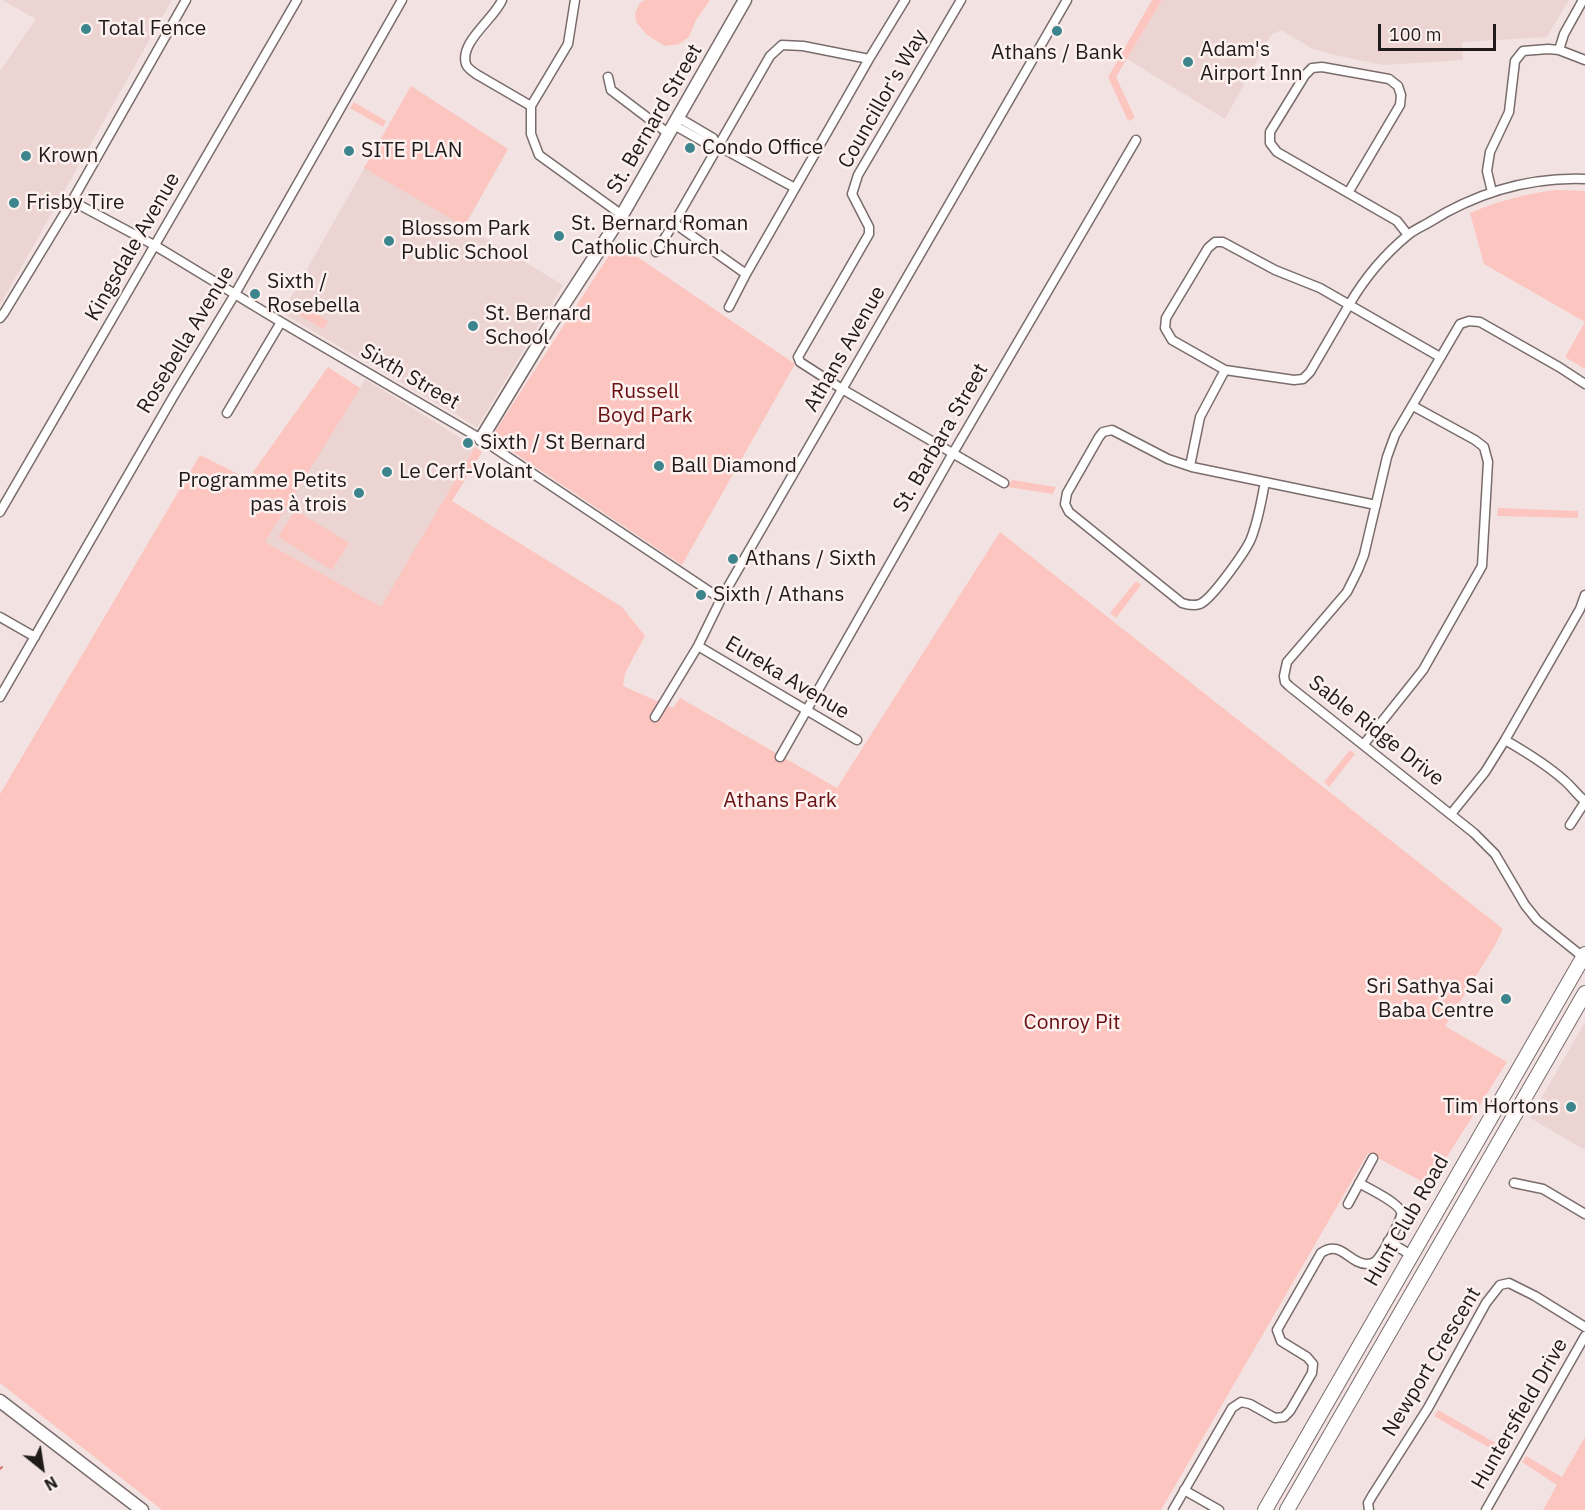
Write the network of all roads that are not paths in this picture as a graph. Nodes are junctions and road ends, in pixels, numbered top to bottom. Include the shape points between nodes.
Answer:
1 (186, 0) edge
2 (297, 0) edge
3 (402, 0) edge
4 (502, 0) edge
5 (574, 0) edge
6 (744, 0) edge
7 (905, 0) edge
8 (961, 0) edge
9 (1067, 0) edge
10 (1583, 0) edge
11 (1559, 50) junction
12 (869, 59) junction
13 (1585, 60) edge
14 (608, 77) dead end
15 (531, 106) junction
16 (674, 125) junction
17 (1136, 140) dead end
18 (718, 146) junction
19 (1585, 179) edge
20 (795, 188) junction
21 (1492, 192) junction
22 (1348, 193) junction
23 (72, 201) junction
24 (622, 215) junction
25 (674, 223) junction
26 (1408, 235) junction
27 (154, 245) junction
28 (656, 252) dead end
29 (746, 274) junction
30 (235, 294) junction
31 (1349, 305) junction
32 (729, 307) dead end
33 (2, 316) edge
34 (281, 322) junction
35 (0, 327) edge
36 (1440, 357) junction
37 (1225, 370) junction
38 (1585, 384) edge
39 (842, 389) junction
40 (1413, 406) junction
41 (227, 413) dead end
42 (482, 439) junction
43 (953, 453) junction
44 (1190, 466) junction
45 (1265, 482) junction
46 (1004, 483) dead end
47 (1376, 505) junction
48 (0, 512) edge
49 (1585, 595) edge
50 (721, 599) junction
51 (0, 617) edge
52 (35, 637) junction
53 (698, 646) junction
54 (0, 697) edge
55 (806, 711) junction
56 (655, 717) dead end
57 (1505, 740) junction
58 (856, 741) dead end
59 (1364, 744) junction
60 (780, 757) dead end
61 (1585, 801) edge
62 (1451, 814) junction
63 (1570, 825) dead end
64 (1584, 956) edge
65 (1585, 993) edge
66 (1585, 1003) edge
67 (1573, 1015) junction
68 (1373, 1158) dead end
69 (1359, 1183) junction
70 (1514, 1183) dead end
71 (1348, 1204) dead end
72 (1585, 1214) edge
73 (1388, 1241) junction
74 (1411, 1255) junction
75 (1585, 1328) edge
76 (1585, 1336) edge
77 (0, 1401) edge
78 (1184, 1490) junction
79 (1289, 1509) edge
80 (142, 1510) edge
81 (1173, 1510) edge
82 (1219, 1510) edge
83 (1264, 1510) edge
84 (1369, 1510) edge
85 (1486, 1510) edge

1 - 23 street
2 - 27 street, Kingsdale Avenue
3 - 30 street, Rosebella Avenue
4 - 15 street via 467,47 465,63 476,74
5 - 15 street via 568,44
6 - 16 street, St. Bernard Street
7 - 12 street
8 - 39 street, Councillor's Way via 858,175 852,194 869,226 869,234 798,357
9 - 39 street, Athans Avenue
10 - 11 street
11 - 13 street
11 - 21 street via 1523,51 1515,61 1509,112 1490,152 1487,171
12 - 18 street via 782,45 770,56
12 - 20 street
14 - 16 street via 611,90
15 - 24 street via 531,134 539,155
16 - 18 street
16 - 24 street, St. Bernard Street
17 - 43 street, St. Barbara Street
18 - 20 street
18 - 25 street
19 - 21 street via 1559,178
20 - 29 street
21 - 26 street via 1444,212
22 - 22 street via 1400,105 1401,95 1389,79 1312,68 1270,132 1270,143 1277,152
22 - 26 street via 1397,221
23 - 27 street, Sixth Street
23 - 33 street
24 - 42 street, St. Bernard Street
25 - 28 street
25 - 29 street
26 - 31 street via 1381,261
27 - 30 street, Sixth Street
27 - 48 street, Kingsdale Avenue
29 - 32 street
30 - 34 street, Sixth Street
30 - 52 street, Rosebella Avenue
31 - 36 street
31 - 37 street via 1303,379
31 - 37 street via 1223,242 1215,242 1166,318 1165,328 1172,340
33 - 35 street
34 - 41 street
34 - 42 street, Sixth Street
36 - 38 street, Sable Ridge Drive via 1460,324 1474,320
36 - 40 street, Sable Ridge Drive
37 - 44 street via 1200,417
39 - 43 street
39 - 50 street, Athans Avenue
40 - 47 street, Sable Ridge Drive via 1389,450
40 - 59 street via 1484,447 1488,462 1482,566 1424,670
42 - 50 street, Sixth Street
43 - 46 street
43 - 55 street, St. Barbara Street
44 - 45 street
44 - 45 street via 1107,431 1099,437 1065,498 1069,513 1188,605 1207,599 1243,553 1256,522
45 - 47 street
47 - 59 street, Sable Ridge Drive via 1364,555 1350,586 1287,662 1284,676 1289,686
49 - 57 street, Sable Ridge Drive
50 - 53 street, Athans Avenue
51 - 52 street
52 - 54 street, Rosebella Avenue
53 - 55 street, Eureka Avenue
53 - 56 street, Athans Avenue
55 - 58 street, Eureka Avenue
55 - 60 street, St. Barbara Street
57 - 61 street via 1535,757
57 - 62 street, Sable Ridge Drive
59 - 62 street, Sable Ridge Drive
61 - 63 street
62 - 64 street, Sable Ridge Drive via 1495,854 1537,920
64 - 74 main road, Hunt Club Road
65 - 67 main road, Hunt Club Road
66 - 67 main road
67 - 79 main road, Hunt Club Road
68 - 69 street
69 - 71 street
69 - 73 street via 1401,1212
70 - 72 street via 1544,1189
73 - 74 street
73 - 78 street via 1371,1264 1334,1248 1321,1253 1277,1330 1281,1341 1313,1364 1312,1373 1284,1417 1275,1418 1241,1402 1232,1408
74 - 83 main road, Hunt Club Road
75 - 84 street, Newport Crescent via 1535,1296 1509,1283 1500,1285 1372,1496
76 - 85 street, Huntersfield Drive
77 - 80 street
78 - 81 street
78 - 82 street

